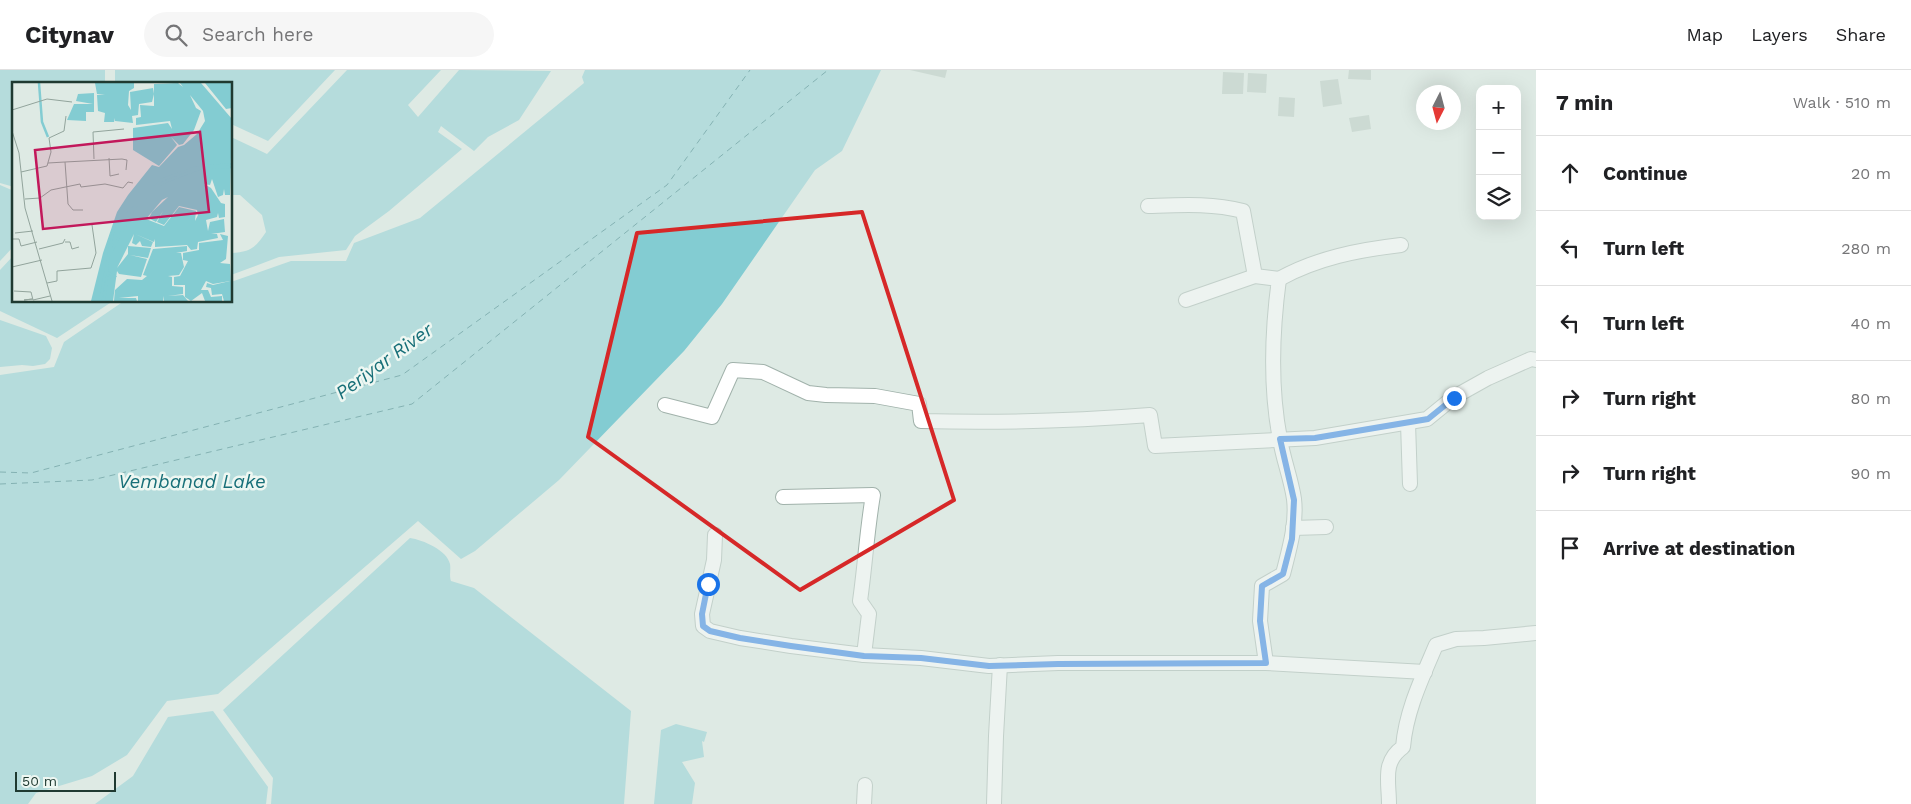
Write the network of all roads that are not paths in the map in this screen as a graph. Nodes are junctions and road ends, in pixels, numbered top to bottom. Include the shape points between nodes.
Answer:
1 (1148, 206) dead end
2 (1401, 245) dead end
3 (1255, 276) junction
4 (1279, 279) junction
5 (1186, 300) dead end
6 (1536, 360) edge
7 (665, 405) dead end
8 (1408, 424) junction
9 (1280, 439) junction
10 (1410, 484) dead end
11 (783, 497) dead end
12 (1326, 527) dead end
13 (1293, 528) junction
14 (715, 534) dead end
15 (1536, 633) edge
16 (864, 656) junction
17 (1266, 663) junction
18 (1000, 665) junction
19 (1425, 672) junction
20 (864, 785) dead end
21 (864, 804) edge
22 (994, 804) edge
23 (1389, 804) edge

1 - 3 street via 1195,204 1243,211
2 - 4 street via 1346,253 1301,267
3 - 4 street
3 - 5 street
4 - 9 street via 1274,318 1275,400
6 - 8 street via 1530,359 1488,378 1454,398 1428,419
7 - 9 street via 712,417 733,370 763,372 808,393 875,396 919,404 921,421 1015,422 1150,415 1155,446
8 - 9 street via 1315,438
8 - 10 street
9 - 13 street via 1294,500
11 - 16 street via 873,495 860,601 869,614
12 - 13 street
13 - 17 street via 1283,574 1262,586 1260,621
14 - 16 street via 714,560 702,614 703,626 710,631 740,638
15 - 19 street via 1456,639 1436,645
16 - 18 street
17 - 18 street
17 - 19 street
18 - 22 street
19 - 23 street via 1405,728 1403,747 1395,752 1388,765
20 - 21 street

